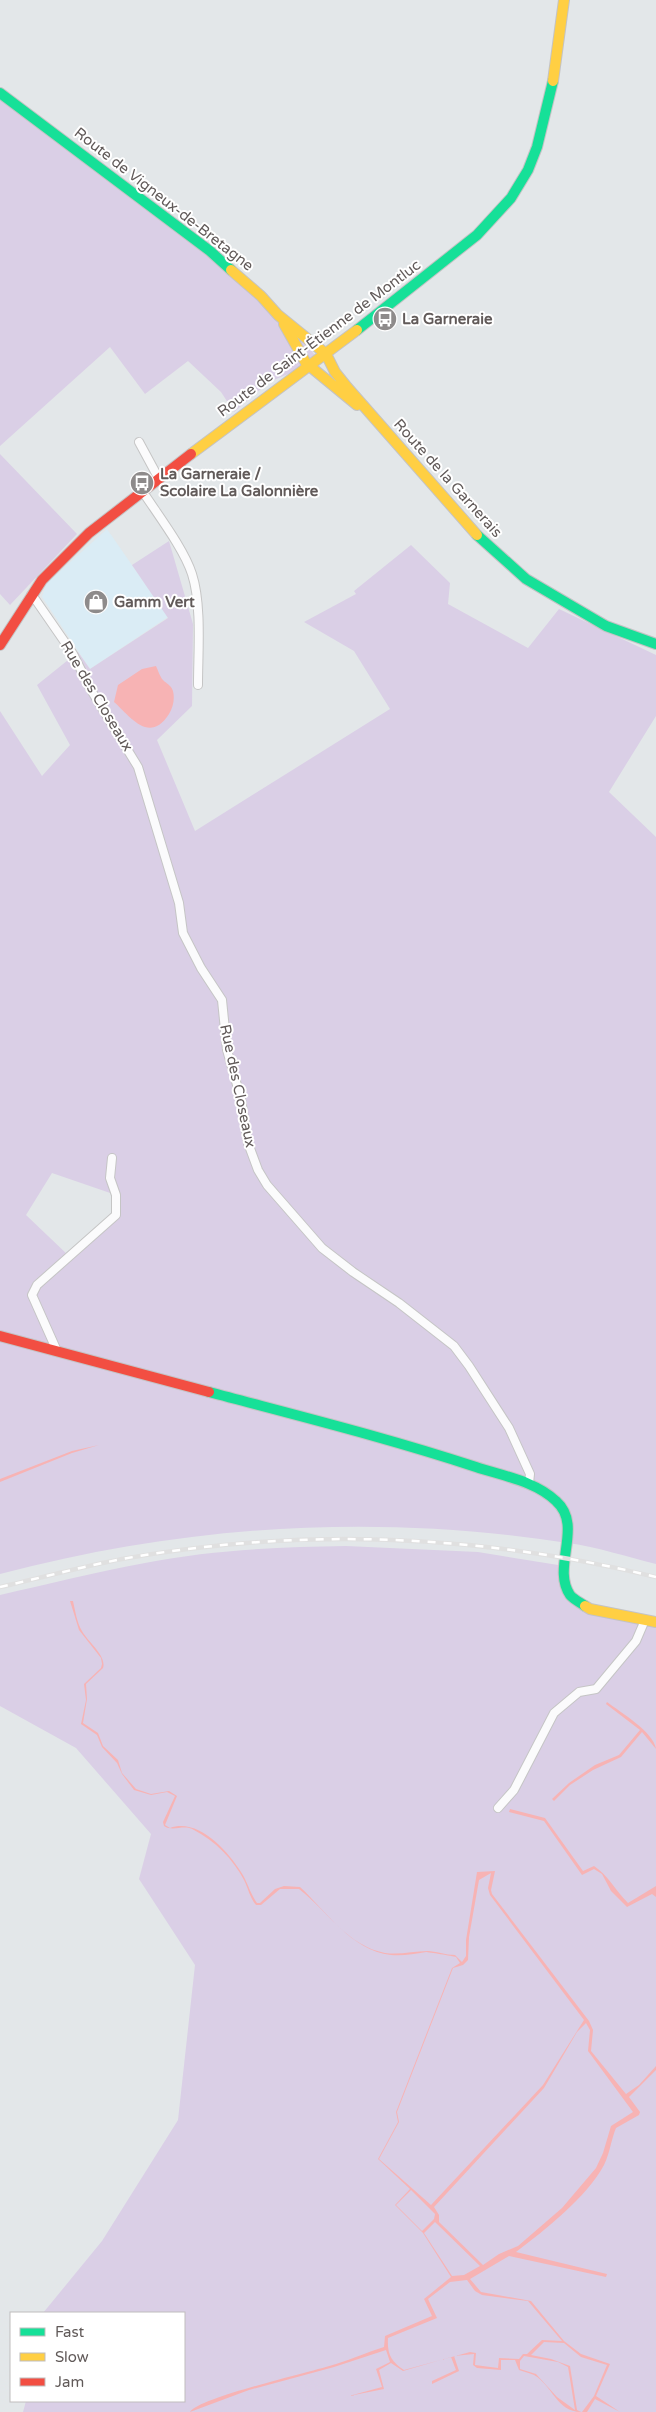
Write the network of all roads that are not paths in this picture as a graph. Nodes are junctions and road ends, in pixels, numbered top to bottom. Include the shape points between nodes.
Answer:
1 (564, 0) edge
2 (0, 93) edge
3 (278, 315) junction
4 (326, 354) junction
5 (310, 367) junction
6 (374, 418) junction
7 (139, 442) dead end
8 (159, 479) junction
9 (143, 492) junction
10 (31, 595) junction
11 (2, 639) edge
12 (656, 644) edge
13 (198, 685) dead end
14 (112, 1158) dead end
15 (0, 1336) edge
16 (57, 1351) junction
17 (529, 1483) junction
18 (644, 1620) junction
19 (656, 1622) edge
20 (498, 1808) dead end

1 - 4 main road, Route de Saint-Étienne de Montluc via 545,124 530,164 515,191 477,236
2 - 3 main road, Route de Vigneux-de-Bretagne via 210,250
3 - 4 main road, Route de Vigneux-de-Bretagne
3 - 5 main road, Route de la Garnerais
4 - 5 main road, Route de Saint-Étienne de Montluc
4 - 6 main road, Route de la Garnerais via 335,372
5 - 6 main road, Route de la Garnerais
5 - 8 main road, Route de Saint-Étienne de Montluc
6 - 12 main road, Route de la Garnerais via 470,528 526,579 606,626
7 - 8 street
8 - 9 main road, Route de Saint-Étienne de Montluc
9 - 10 main road, Route de Saint-Étienne de Montluc via 89,533 54,566
9 - 13 street via 188,562 193,576 199,626
10 - 11 main road, Route de Saint-Étienne de Montluc
10 - 17 street, Rue des Closeaux via 73,654 138,767 179,903 183,933 200,968 222,1000 227,1050 241,1099 248,1142 258,1170 267,1185 322,1248 454,1346 508,1428 530,1474
14 - 16 street via 110,1178 116,1195 116,1215 37,1285 32,1296
15 - 16 main road
16 - 17 main road via 415,1447
17 - 18 main road via 546,1491 561,1506 568,1524 564,1584 574,1601 600,1612
18 - 19 main road
18 - 20 street via 636,1641 596,1689 579,1692 554,1714 514,1790

